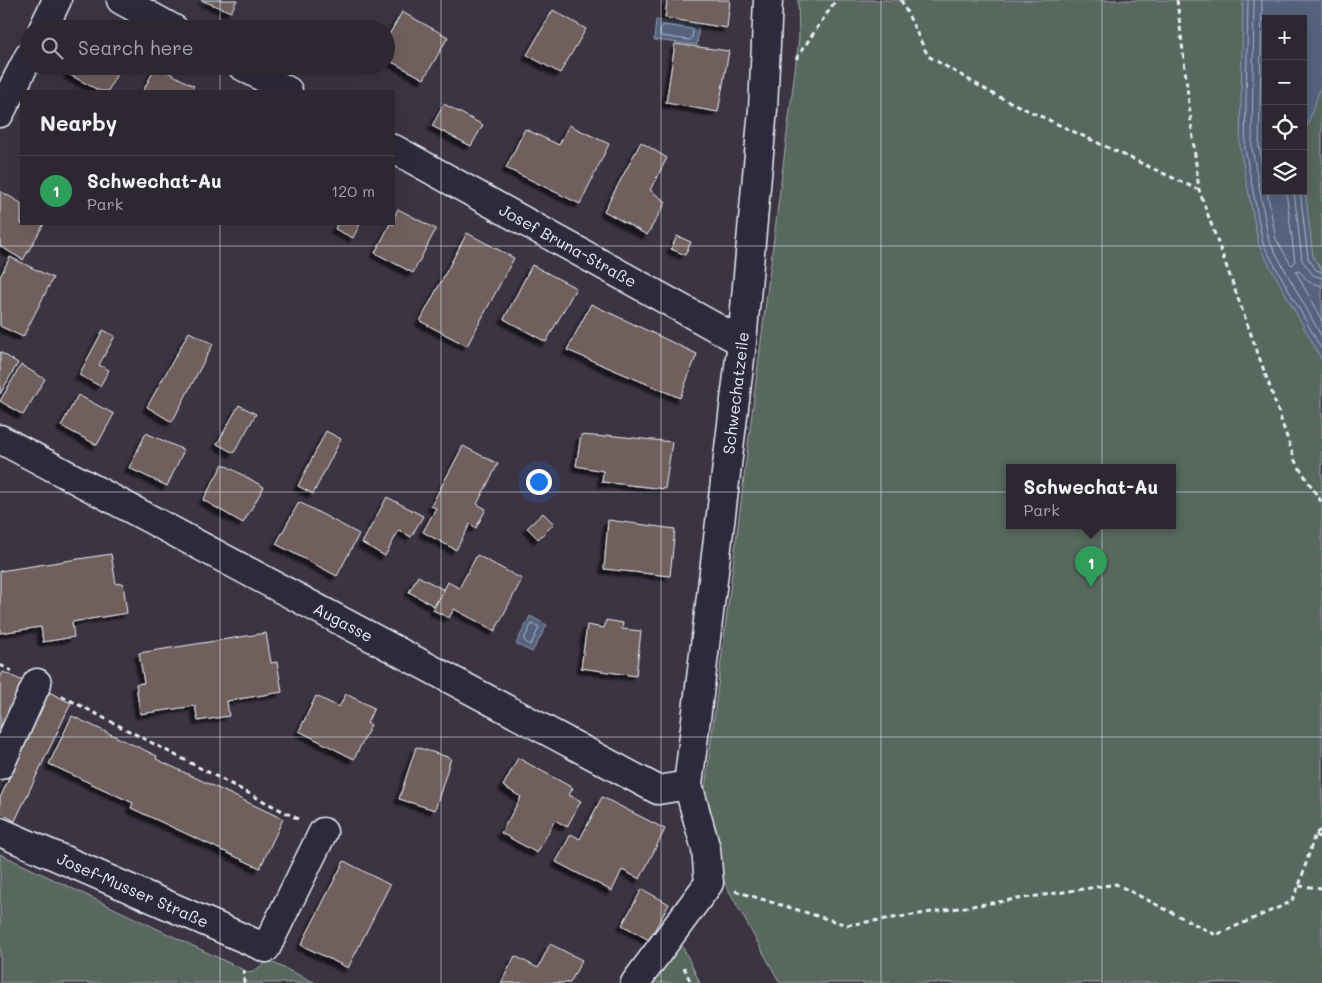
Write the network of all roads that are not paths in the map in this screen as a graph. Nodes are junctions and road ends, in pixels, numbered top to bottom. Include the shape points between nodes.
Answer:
1 (57, 0) edge
2 (121, 0) edge
3 (768, 0) edge
4 (47, 20) edge
5 (158, 20) edge
6 (20, 74) edge
7 (259, 75) edge
8 (286, 90) edge
9 (0, 113) edge
10 (395, 150) edge
11 (742, 342) junction
12 (0, 439) edge
13 (37, 683) road end
14 (0, 765) edge
15 (688, 785) junction
16 (0, 832) edge
17 (323, 832) road end
18 (635, 983) edge

1 - 4 street
2 - 5 street
3 - 11 street, Schwechatzeile via 762,119
6 - 9 street
7 - 8 street
10 - 11 street, Josef Bruna-Straße
11 - 15 street, Schwechatzeile
12 - 15 street, Augasse via 658,790
13 - 14 street
15 - 18 street via 706,849 709,883
16 - 17 street, Josef-Musser Straße via 266,948

